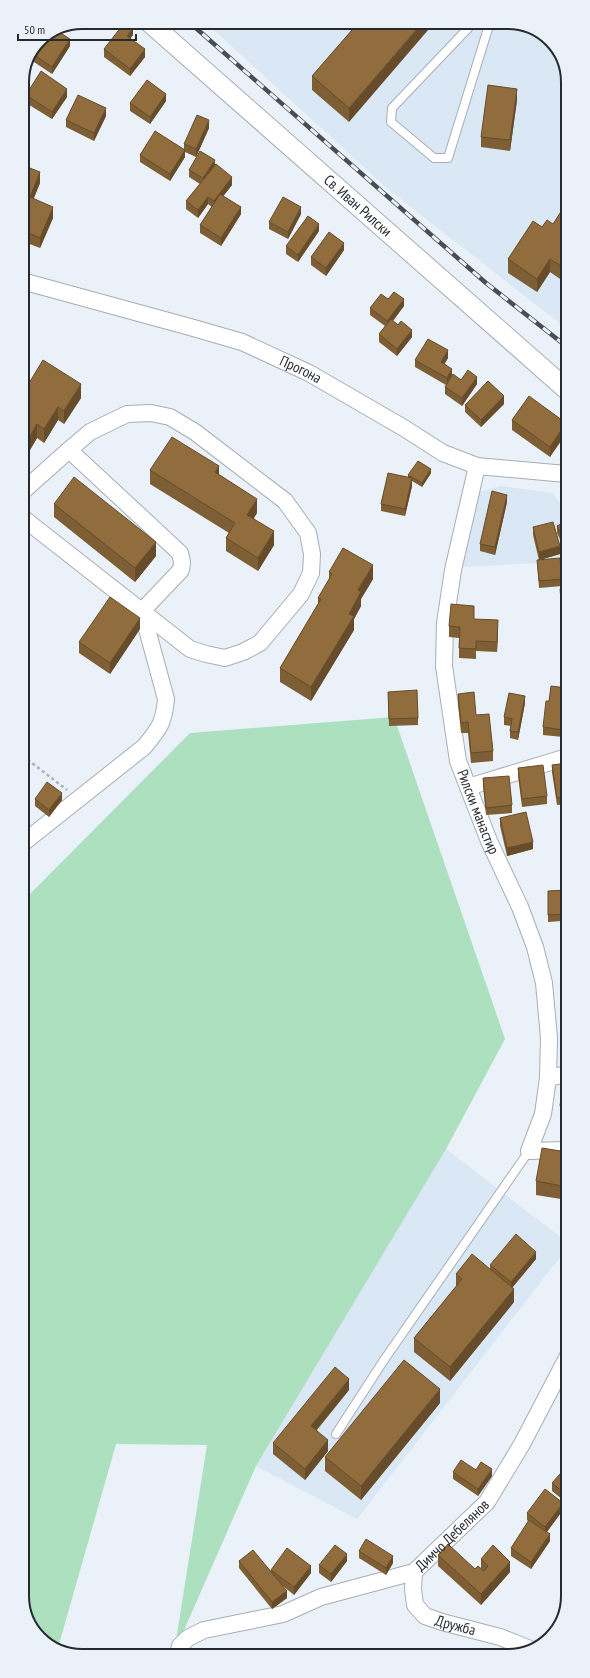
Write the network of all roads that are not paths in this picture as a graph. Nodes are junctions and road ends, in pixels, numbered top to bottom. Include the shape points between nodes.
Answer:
1 (157, 29) edge
2 (467, 29) edge
3 (488, 29) edge
4 (29, 283) edge
5 (561, 385) edge
6 (69, 450) junction
7 (477, 466) junction
8 (561, 474) edge
9 (29, 486) edge
10 (29, 523) edge
11 (142, 611) junction
12 (561, 759) edge
13 (468, 787) junction
14 (29, 838) edge
15 (561, 1075) edge
16 (548, 1078) junction
17 (529, 1150) junction
18 (561, 1150) edge
19 (561, 1369) edge
20 (336, 1434) dead end
21 (414, 1572) junction
22 (524, 1646) edge
23 (179, 1649) edge

1 - 5 street, Св. Иван Рилски
2 - 3 lane via 392,108 390,122 434,158 448,158
4 - 7 street, Прогона via 242,342 309,373 442,453
6 - 9 street
6 - 11 street via 180,553 180,570
6 - 11 street via 90,432 127,414 151,413 170,417 195,432 285,501 308,533 312,554 311,573 301,594 260,643 243,652 225,658 190,649
7 - 8 street, Прогона
7 - 13 street, Рилски манастир via 453,570 445,623 444,666 458,761
10 - 11 street
11 - 14 street via 166,699 165,713 159,729 144,747
12 - 13 street
13 - 16 street, Рилски манастир via 535,947 547,1009
15 - 16 street
16 - 17 street, Рилски манастир via 543,1114
17 - 18 street
17 - 20 lane
19 - 21 street, Димчо Дебелянов via 522,1444 487,1502
21 - 22 street, Дружба via 415,1605 425,1616 500,1637
21 - 23 street, Димчо Дебелянов via 321,1597 283,1614 204,1630 188,1638

